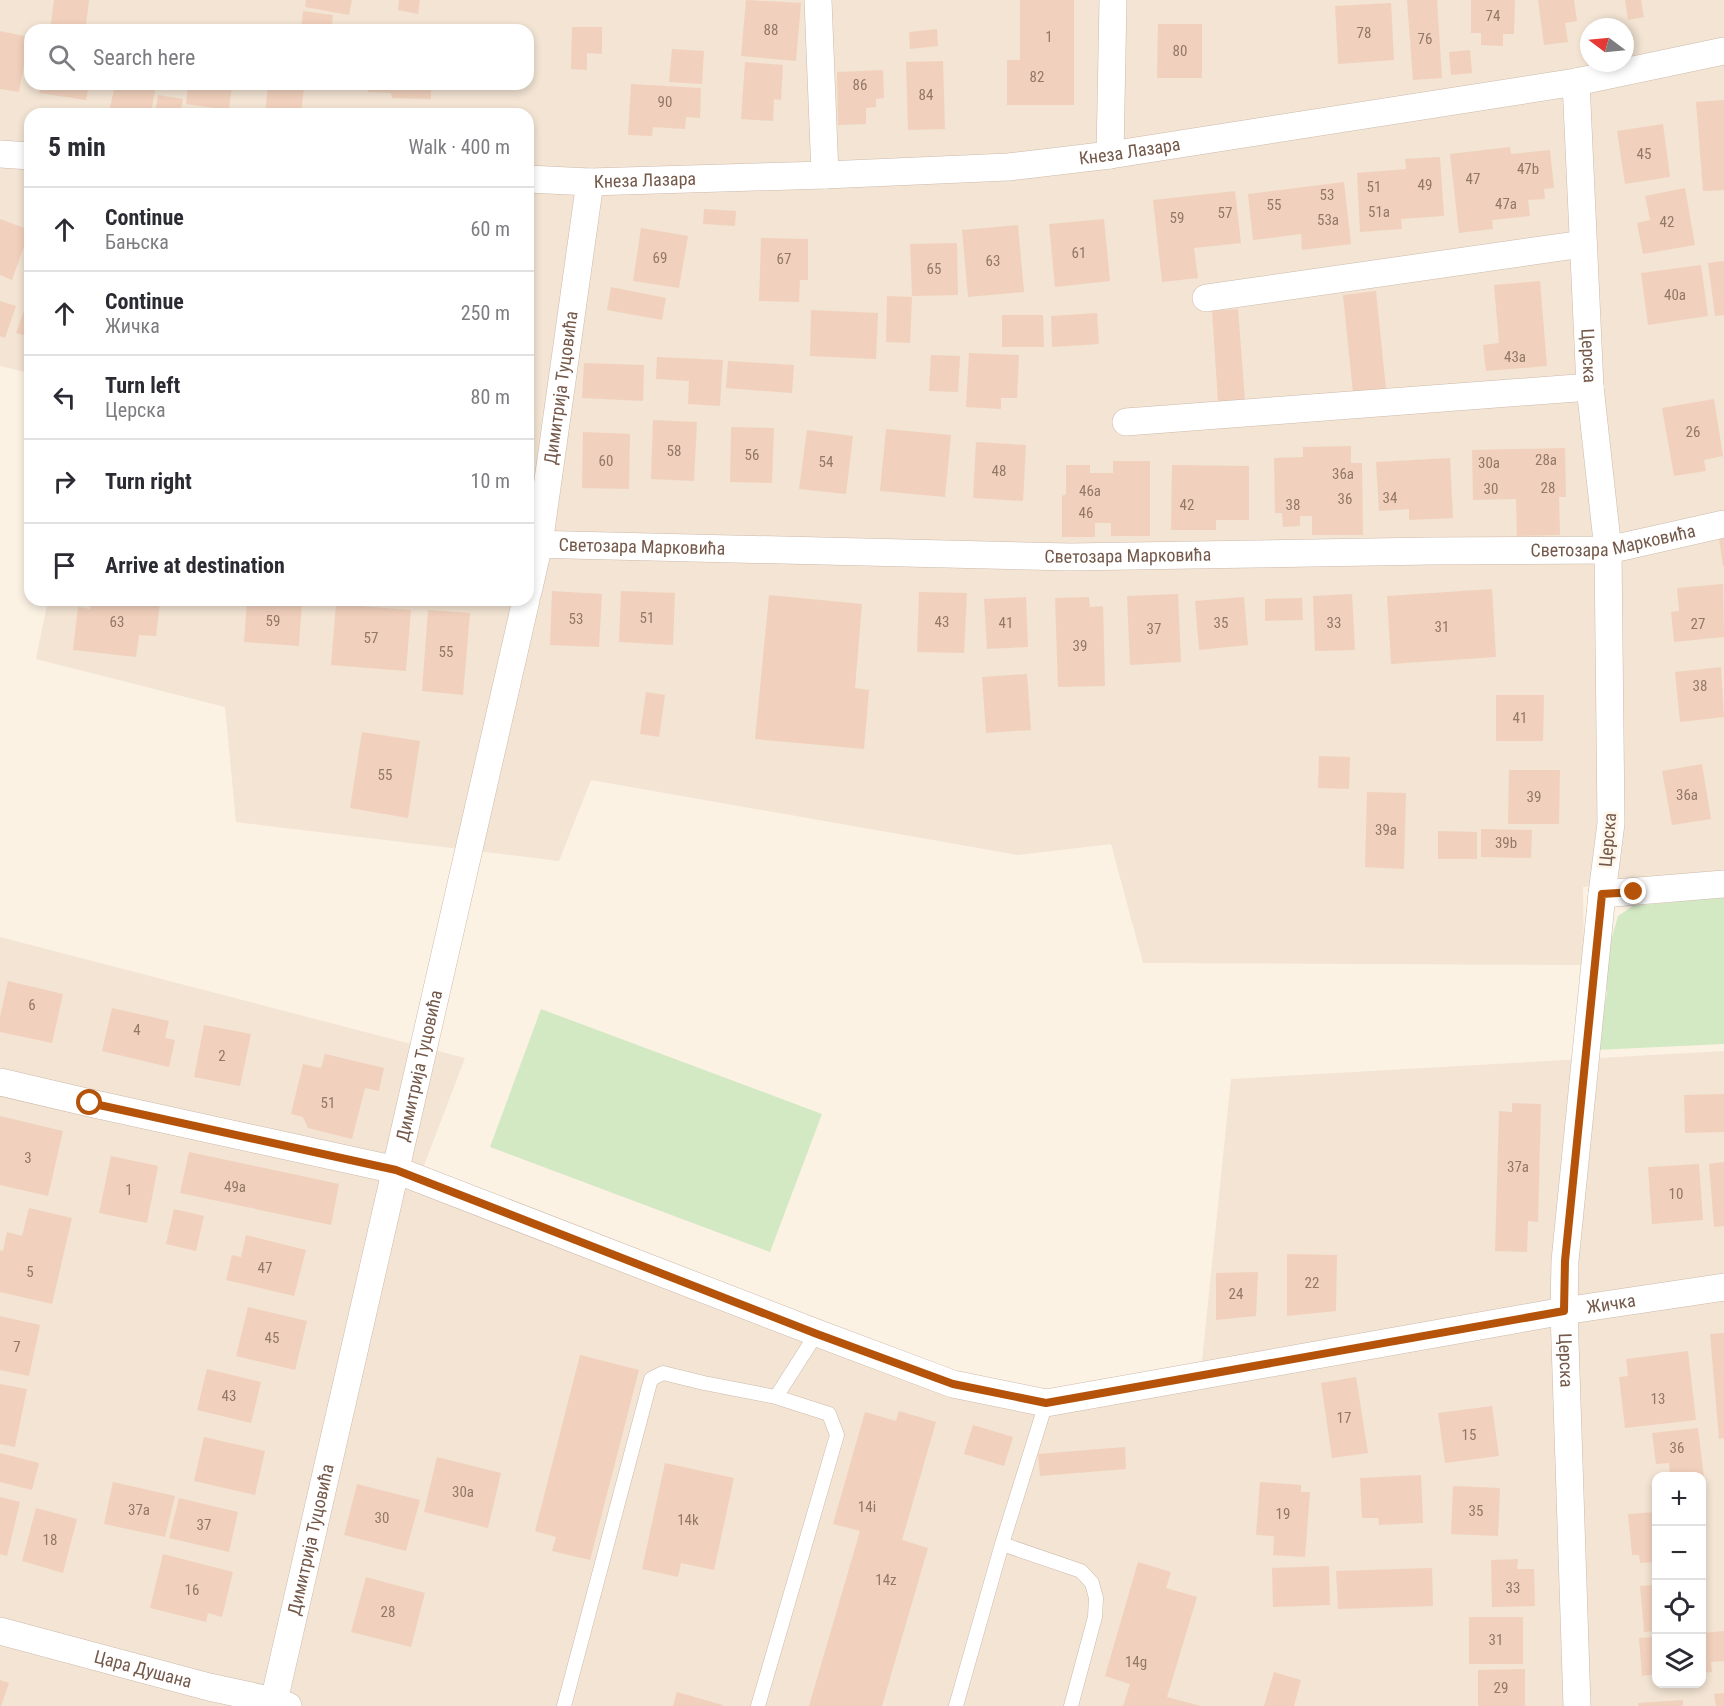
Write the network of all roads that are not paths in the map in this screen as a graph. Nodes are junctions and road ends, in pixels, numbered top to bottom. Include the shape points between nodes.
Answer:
1 (818, 0) edge
2 (1113, 0) edge
3 (1724, 51) edge
4 (1576, 82) junction
5 (0, 154) edge
6 (1110, 155) junction
7 (24, 156) edge
8 (825, 175) junction
9 (534, 180) edge
10 (590, 182) junction
11 (1583, 244) junction
12 (1206, 298) dead end
13 (1590, 387) junction
14 (1126, 422) dead end
15 (1724, 524) edge
16 (534, 538) edge
17 (534, 544) edge
18 (1608, 550) junction
19 (525, 606) edge
20 (1724, 884) edge
21 (1602, 894) junction
22 (0, 1082) edge
23 (396, 1170) junction
24 (1724, 1287) edge
25 (1564, 1311) junction
26 (817, 1334) junction
27 (776, 1397) junction
28 (1046, 1403) junction
29 (1002, 1544) junction
30 (0, 1630) edge
31 (278, 1704) edge
32 (564, 1706) edge
33 (758, 1706) edge
34 (956, 1706) edge
35 (1071, 1706) edge
36 (1577, 1706) edge

1 - 8 street
2 - 6 street
3 - 4 street, Кнеза Лазара
4 - 6 street, Кнеза Лазара
4 - 11 street, Церска
5 - 7 street
6 - 8 street, Кнеза Лазара via 1008,167
8 - 10 street, Кнеза Лазара
9 - 10 street, Кнеза Лазара
10 - 16 street, Димитрија Туцовића
11 - 12 street
11 - 13 street, Церска
13 - 14 street
13 - 18 street, Церска
15 - 18 street, Светозара Марковића
17 - 18 street, Светозара Марковића via 1070,557
18 - 21 street, Церска via 1611,823
19 - 23 street, Димитрија Туцовића
20 - 21 street
21 - 25 street, Церска via 1565,1261
22 - 23 street, Жичка
23 - 26 street, Жичка
23 - 31 street, Димитрија Туцовића
24 - 25 street, Жичка
25 - 28 street, Жичка
25 - 36 street, Церска
26 - 27 lane
26 - 28 street, Жичка via 953,1384
27 - 32 lane via 663,1373 651,1379
27 - 33 lane via 829,1414 837,1435
28 - 29 lane
29 - 34 lane
29 - 35 lane via 1081,1571 1092,1583 1095,1617
30 - 31 street, Цара Душана

